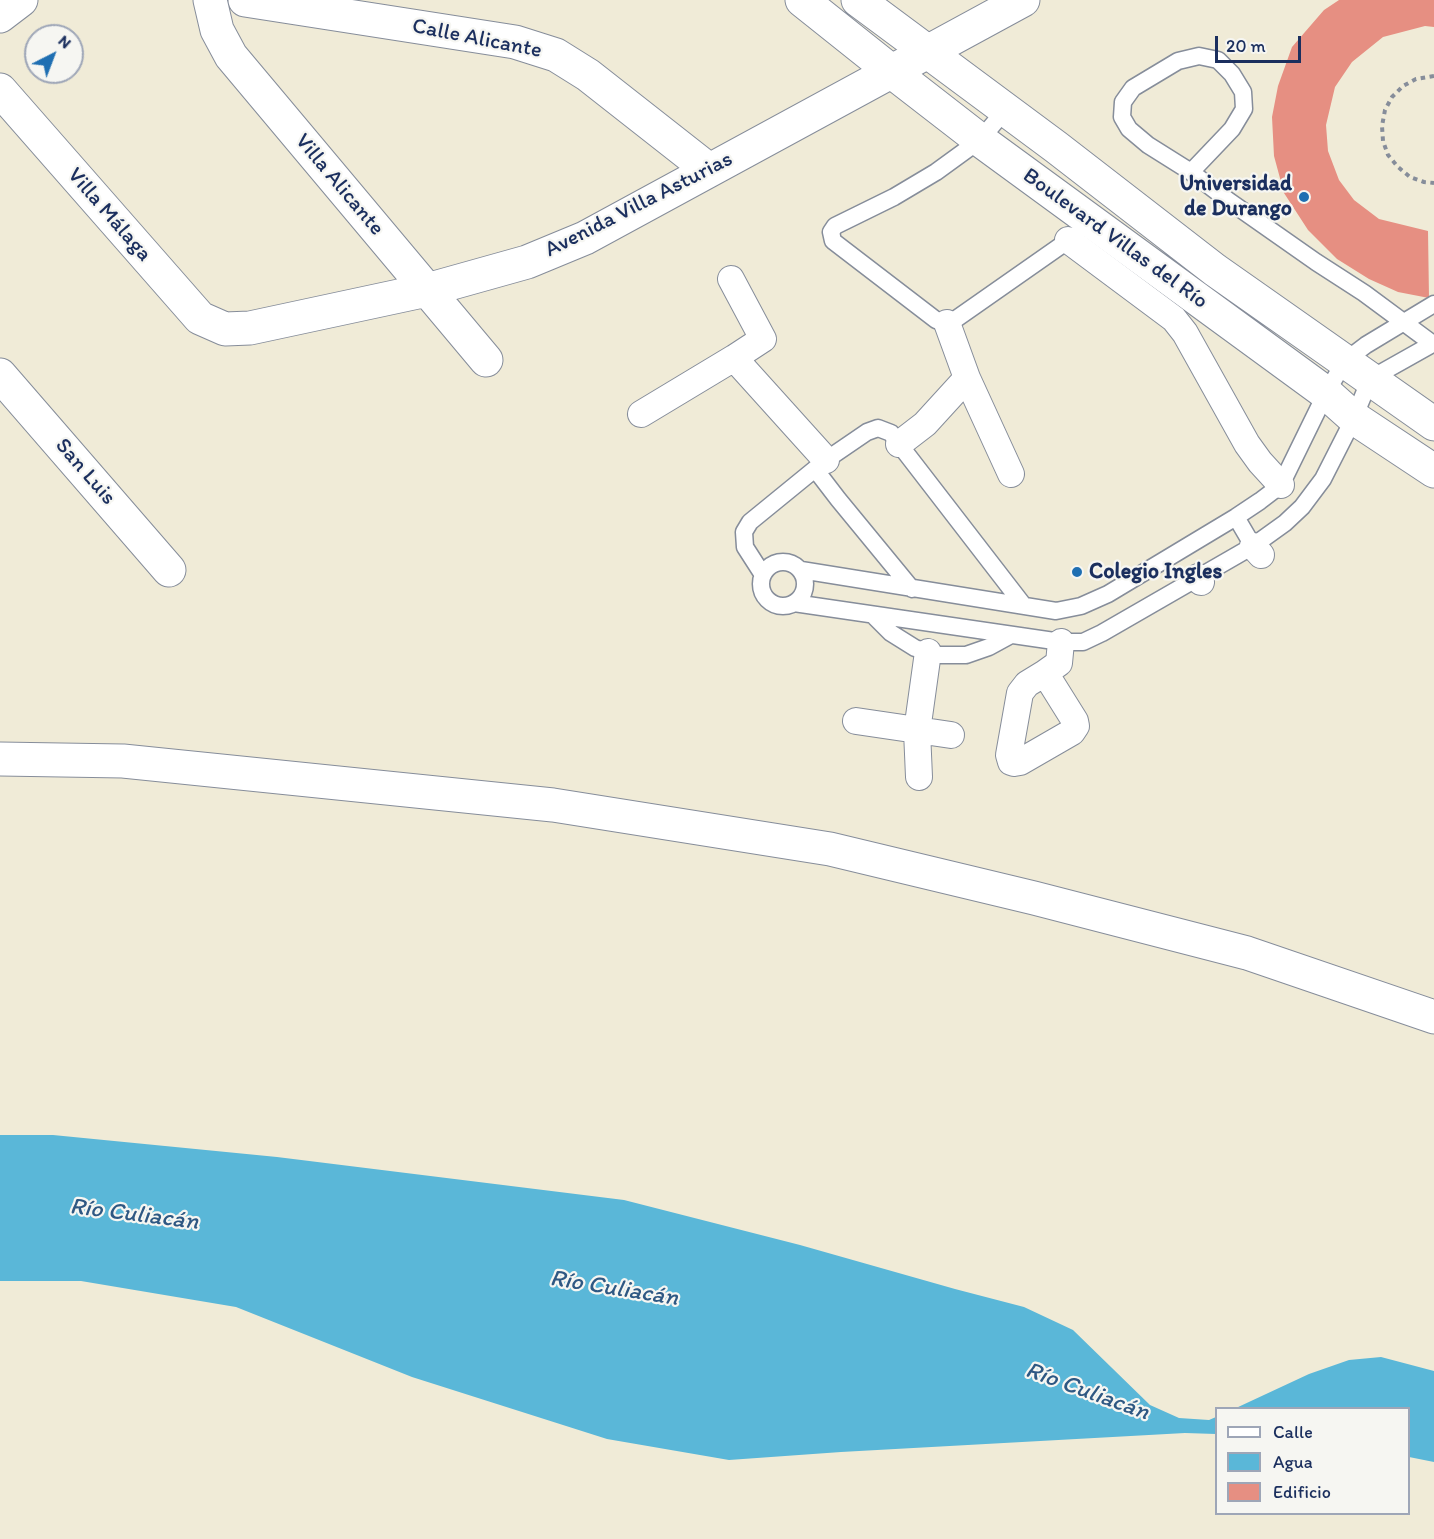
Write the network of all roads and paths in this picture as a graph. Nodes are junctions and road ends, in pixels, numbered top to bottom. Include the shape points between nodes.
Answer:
1 (21, 0) edge
2 (210, 0) edge
3 (245, 0) edge
4 (802, 0) edge
5 (858, 0) edge
6 (1023, 0) edge
7 (0, 16) edge
8 (927, 52) junction
9 (891, 71) junction
10 (1434, 76) edge
11 (0, 90) edge
12 (1006, 109) junction
13 (980, 140) junction
14 (709, 170) junction
15 (1191, 172) junction
16 (1434, 183) edge
17 (1081, 232) junction
18 (731, 279) dead end
19 (427, 290) junction
20 (1434, 304) edge
21 (947, 323) junction
22 (1405, 323) junction
23 (225, 329) joint
24 (1433, 343) edge
25 (734, 358) junction
26 (486, 360) dead end
27 (1357, 370) junction
28 (0, 375) edge
29 (967, 378) junction
30 (1326, 393) junction
31 (641, 414) dead end
32 (1353, 418) junction
33 (1434, 424) edge
34 (899, 444) junction
35 (820, 465) junction
36 (1434, 471) edge
37 (1011, 474) dead end
38 (1281, 485) junction
39 (1302, 507) junction
40 (1236, 517) junction
41 (1257, 551) junction
42 (169, 570) dead end
43 (801, 570) junction
44 (763, 575) junction
45 (912, 589) junction
46 (794, 603) junction
47 (1024, 606) junction
48 (873, 615) junction
49 (1011, 635) junction
50 (1061, 642) junction
51 (928, 652) junction
52 (1045, 673) dead end
53 (856, 721) dead end
54 (917, 731) junction
55 (951, 735) dead end
56 (0, 759) edge
57 (919, 777) dead end
58 (1434, 1017) edge

1 - 7 street
2 - 19 street, Villa Alicante via 217,30 231,56
3 - 14 street, Calle Alicante via 515,42 556,55 588,75
4 - 9 street, Boulevard Villas del Río
5 - 8 street, Boulevard Villas del Río
6 - 8 street, Avenida Villa Asturias
8 - 9 street, Avenida Villa Asturias
8 - 12 street, Boulevard Villas del Río
9 - 13 street, Boulevard Villas del Río
9 - 14 street, Avenida Villa Asturias
10 - 16 path via 1403,86 1385,110 1382,126 1388,155 1398,167 1410,177
11 - 23 street, Villa Málaga via 200,318
12 - 13 lane
12 - 27 street, Boulevard Villas del Río via 1215,270
13 - 17 street, Boulevard Villas del Río
13 - 21 lane via 936,172 835,226 831,232 833,241 936,320
14 - 19 street, Avenida Villa Asturias via 585,238 527,262
15 - 15 lane via 1232,129 1244,109 1243,92 1232,74 1218,60 1199,56 1178,61 1133,88 1123,102 1122,117 1129,129
15 - 22 lane
17 - 21 lane
17 - 30 street, Boulevard Villas del Río
17 - 38 street via 1174,319 1247,444
18 - 25 street via 771,332
19 - 23 street, Avenida Villa Asturias via 250,328
19 - 26 street, Villa Alicante
20 - 22 lane
21 - 29 street
22 - 24 lane
22 - 27 lane via 1366,345
24 - 27 lane
25 - 31 street
25 - 35 street
27 - 30 lane
27 - 32 lane
27 - 33 street, Boulevard Villas del Río
28 - 42 street, San Luis
29 - 34 street via 925,424
29 - 37 street
30 - 32 street, Boulevard Villas del Río
30 - 38 lane
32 - 36 street, Boulevard Villas del Río
32 - 39 lane via 1323,478
34 - 35 lane via 891,433 878,428
34 - 47 lane
35 - 44 lane via 750,522 744,532 745,547
35 - 45 lane via 838,499
38 - 39 lane
38 - 40 lane
39 - 41 lane
40 - 41 lane
40 - 47 lane via 1108,594 1081,606 1056,611
41 - 50 lane via 1083,642
43 - 44 lane via 794,564 776,563
43 - 45 lane
43 - 46 lane via 805,588
44 - 46 lane via 761,584 768,600 776,605
45 - 47 lane
46 - 48 lane
48 - 49 lane
48 - 51 lane via 891,633
49 - 50 lane
49 - 51 lane via 966,655
50 - 52 street via 1059,663
51 - 54 street
53 - 54 street
54 - 55 street
54 - 57 street
56 - 58 street via 123,761 553,805 830,849 1246,953

